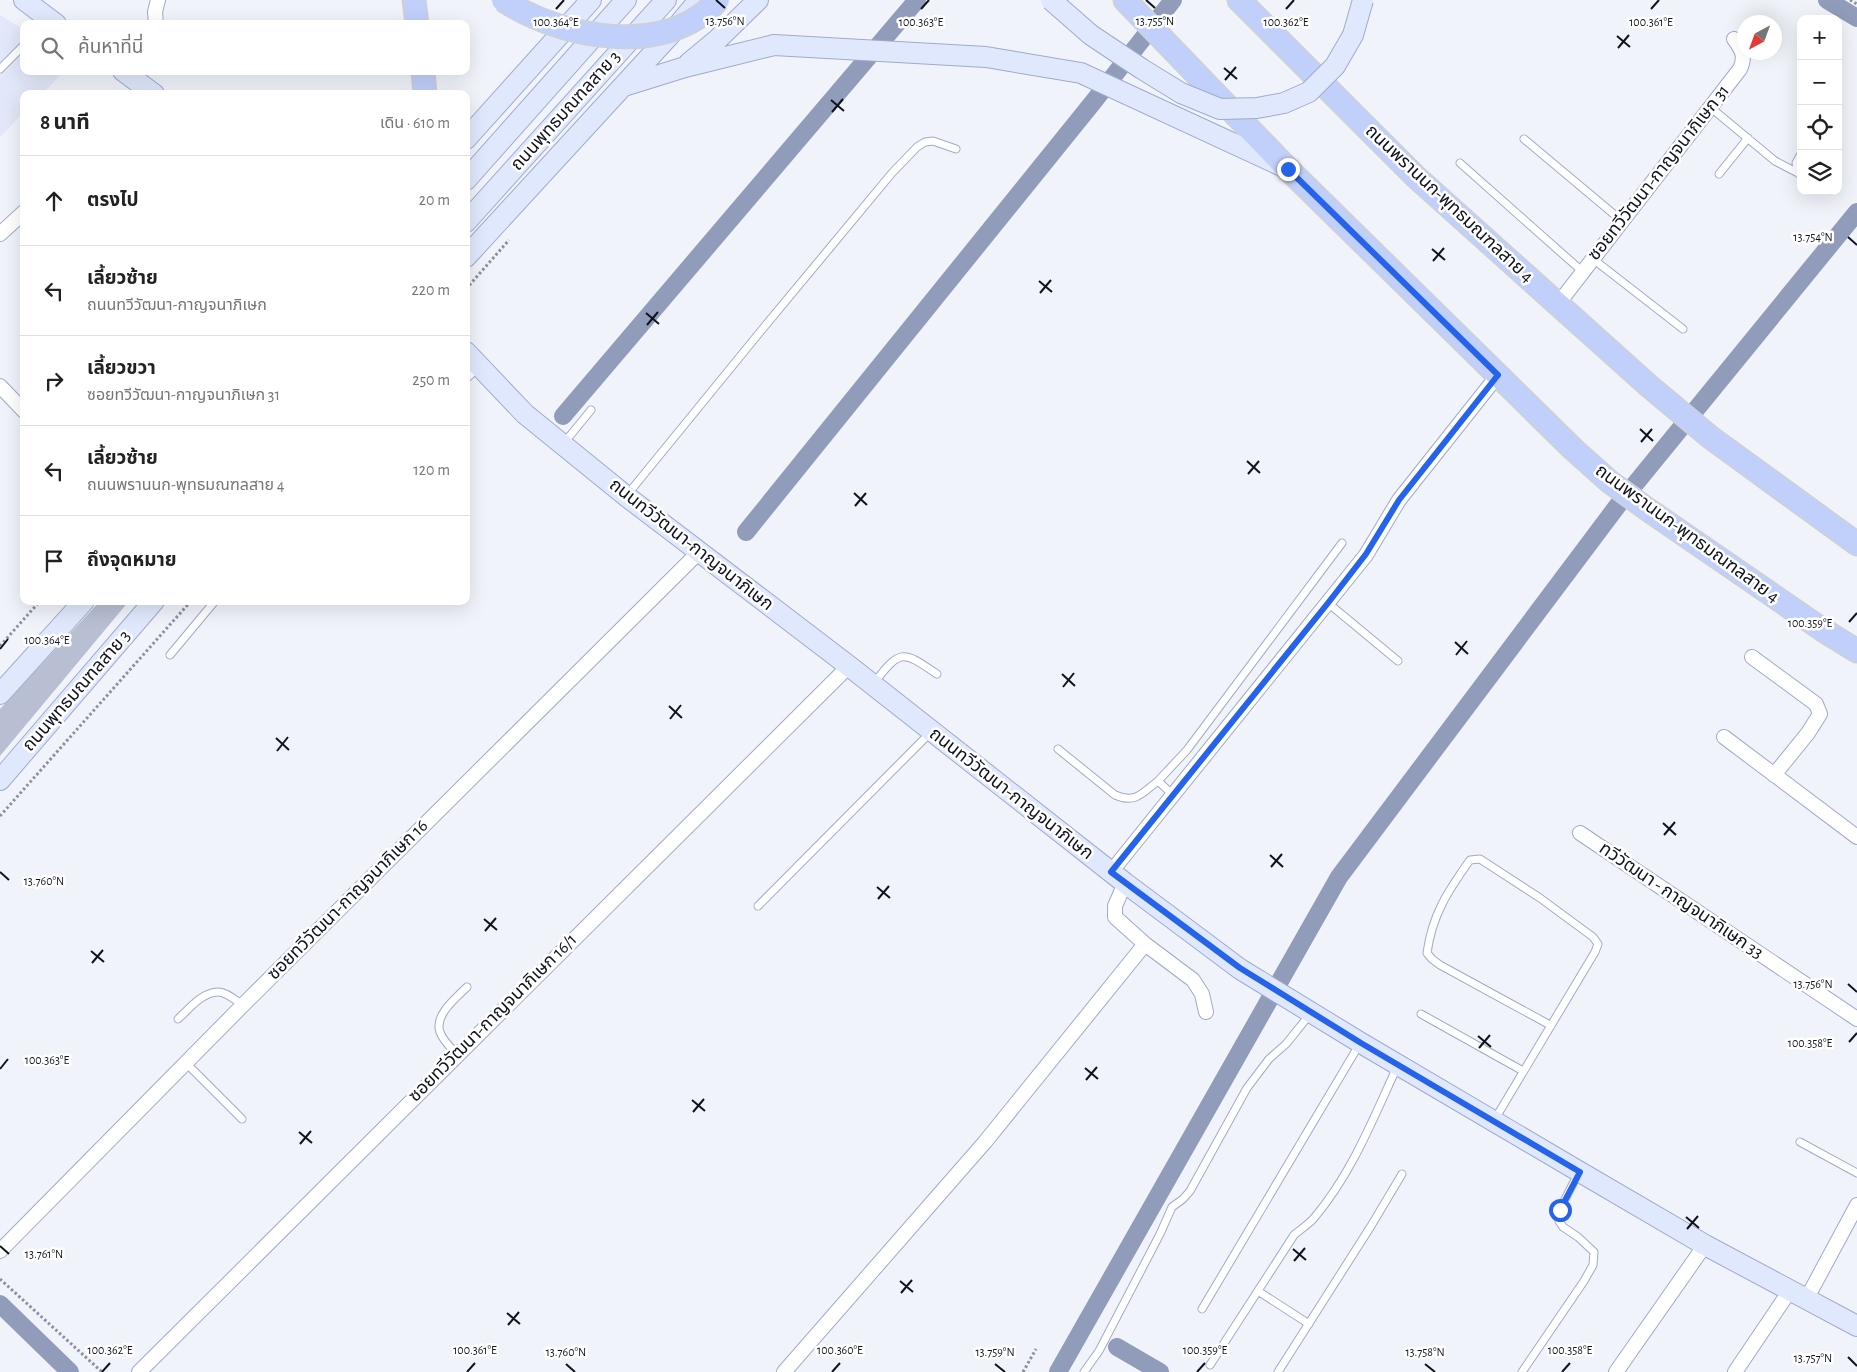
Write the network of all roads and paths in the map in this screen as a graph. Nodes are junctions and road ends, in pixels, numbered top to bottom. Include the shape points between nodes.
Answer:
1 (158, 0) edge
2 (414, 0) edge
3 (503, 0) edge
4 (591, 0) edge
5 (626, 0) edge
6 (666, 0) edge
7 (699, 0) edge
8 (718, 0) edge
9 (758, 0) edge
10 (1052, 0) edge
11 (1125, 0) edge
12 (1239, 0) edge
13 (1363, 0) edge
14 (1850, 0) edge
15 (27, 1) edge
16 (1857, 4) edge
17 (48, 20) edge
18 (156, 20) edge
19 (416, 20) edge
20 (1734, 39) dead end
21 (20, 49) edge
22 (685, 67) junction
23 (0, 69) edge
24 (130, 75) edge
25 (423, 75) edge
26 (624, 86) junction
27 (147, 90) edge
28 (425, 90) edge
29 (1710, 107) junction
30 (470, 135) edge
31 (1748, 138) junction
32 (1524, 139) dead end
33 (956, 149) dead end
34 (1460, 163) dead end
35 (1288, 169) junction
36 (1797, 173) edge
37 (1719, 174) dead end
38 (470, 175) edge
39 (470, 218) edge
40 (1622, 221) junction
41 (20, 222) edge
42 (0, 234) edge
43 (470, 253) edge
44 (1593, 260) junction
45 (1583, 272) junction
46 (1558, 304) junction
47 (1683, 329) dead end
48 (471, 366) edge
49 (1498, 375) junction
50 (0, 386) edge
51 (20, 407) edge
52 (591, 410) dead end
53 (562, 445) junction
54 (626, 496) junction
55 (1342, 543) dead end
56 (1857, 544) edge
57 (698, 552) junction
58 (1328, 603) junction
59 (36, 605) edge
60 (80, 605) edge
61 (151, 605) edge
62 (186, 605) edge
63 (212, 605) edge
64 (0, 646) edge
65 (1857, 652) edge
66 (170, 655) dead end
67 (1752, 657) dead end
68 (1398, 662) dead end
69 (848, 666) junction
70 (937, 674) dead end
71 (873, 685) junction
72 (0, 694) edge
73 (932, 732) junction
74 (1724, 737) dead end
75 (1058, 749) dead end
76 (1774, 775) junction
77 (0, 780) edge
78 (1158, 781) junction
79 (1173, 795) junction
80 (0, 816) edge
81 (1580, 832) dead end
82 (1857, 837) edge
83 (1118, 877) junction
84 (758, 906) dead end
85 (1145, 944) junction
86 (467, 987) dead end
87 (243, 1005) junction
88 (1206, 1012) dead end
89 (1311, 1013) junction
90 (1421, 1014) dead end
91 (178, 1019) dead end
92 (1857, 1020) edge
93 (1550, 1025) junction
94 (1361, 1043) junction
95 (457, 1054) junction
96 (186, 1063) junction
97 (1398, 1064) junction
98 (1523, 1072) junction
99 (242, 1119) dead end
100 (1493, 1122) junction
101 (1800, 1142) dead end
102 (1580, 1172) junction
103 (1857, 1172) edge
104 (1402, 1174) dead end
105 (1857, 1205) edge
106 (1706, 1245) junction
107 (0, 1251) edge
108 (0, 1280) edge
109 (1258, 1291) junction
110 (1799, 1294) junction
111 (1202, 1309) dead end
112 (1309, 1324) junction
113 (1857, 1326) edge
114 (1036, 1349) dead end
115 (1210, 1365) dead end
116 (102, 1372) edge
117 (139, 1372) edge
118 (784, 1372) edge
119 (1022, 1372) edge
120 (1084, 1372) edge
121 (1278, 1372) edge
122 (1522, 1372) edge
123 (1616, 1372) edge
124 (1735, 1372) edge

1 - 18 street
2 - 19 main road
3 - 8 main road, bridge via 540,20 587,34 631,37 680,28
4 - 30 main road
5 - 38 main road, ถนนพุทธมณฑลสาย 3
6 - 39 main road, ถนนพุทธมณฑลสาย 3
7 - 26 main road
9 - 22 main road
10 - 13 main road, bridge via 1091,35 1142,69 1181,93 1220,109 1284,103 1309,92 1335,66 1353,35
11 - 35 main road, ถนนพรานนก-พุทธมณฑลสาย 4
12 - 46 main road, ถนนพรานนก-พุทธมณฑลสาย 4 via 1416,177
14 - 16 path
15 - 17 main road
20 - 29 street, ซอยทวีวัฒนา-กาญจนาภิเษก 31 via 1744,62
21 - 23 lane
22 - 26 main road
22 - 35 main road via 774,44 986,57 1081,74
24 - 27 main road
25 - 28 main road
26 - 43 main road
29 - 31 lane
29 - 40 street, ซอยทวีวัฒนา-กาญจนาภิเษก 31
31 - 36 lane via 1775,161
31 - 37 lane
32 - 40 lane
33 - 54 lane via 933,141 916,147
34 - 45 lane
35 - 49 main road, ถนนพรานนก-พุทธมณฑลสาย 4
40 - 44 street, ซอยทวีวัฒนา-กาญจนาภิเษก 31
41 - 42 street
44 - 45 street, ซอยทวีวัฒนา-กาญจนาภิเษก 31
44 - 47 lane
45 - 46 street, ซอยทวีวัฒนา-กาญจนาภิเษก 31
46 - 56 main road, ถนนพรานนก-พุทธมณฑลสาย 4 via 1710,437
48 - 53 main road, ถนนทวีวัฒนา-กาญจนาภิเษก
49 - 58 street via 1399,500 1366,554
49 - 65 main road, ถนนพรานนก-พุทธมณฑลสาย 4 via 1610,482
50 - 51 street
52 - 53 lane
53 - 54 main road, ถนนทวีวัฒนา-กาญจนาภิเษก
54 - 57 main road, ถนนทวีวัฒนา-กาญจนาภิเษก
55 - 78 lane via 1187,750
57 - 69 main road, ถนนทวีวัฒนา-กาญจนาภิเษก
57 - 87 street, ซอยทวีวัฒนา-กาญจนาภิเษก 16
58 - 68 lane
58 - 79 street
59 - 64 path
60 - 72 main road
61 - 77 main road, ถนนพุทธมณฑลสาย 3
62 - 80 path
63 - 66 lane
67 - 76 street via 1816,704 1820,714
69 - 71 main road, ถนนทวีวัฒนา-กาญจนาภิเษก
69 - 95 street, ซอยทวีวัฒนา-กาญจนาภิเษก 16/1
70 - 71 lane via 904,655 895,658
71 - 73 main road, ถนนทวีวัฒนา-กาญจนาภิเษก
73 - 83 main road, ถนนทวีวัฒนา-กาญจนาภิเษก
73 - 84 lane
74 - 76 street
75 - 78 lane via 1115,795 1125,799 1138,796
76 - 82 street
78 - 79 lane
79 - 83 street
81 - 92 street, ทวีวัฒนา - กาญจนาภิเษก 33
83 - 85 street via 1115,917
83 - 89 main road, ถนนทวีวัฒนา-กาญจนาภิเษก via 1240,968
85 - 88 street via 1193,980 1202,994
85 - 118 street via 985,1142
86 - 95 lane via 439,1022 440,1032
87 - 91 lane via 218,992 208,994
87 - 96 street, ซอยทวีวัฒนา-กาญจนาภิเษก 16
89 - 94 main road, ถนนทวีวัฒนา-กาญจนาภิเษก
89 - 120 lane via 1247,1088 1190,1191 1172,1207 1100,1351
90 - 98 lane
93 - 93 lane via 1440,965 1427,953 1430,934 1445,895 1470,860 1480,859 1593,937 1598,944
93 - 98 lane
94 - 97 main road, ถนนทวีวัฒนา-กาญจนาภิเษก
94 - 111 lane
95 - 117 street, ซอยทวีวัฒนา-กาญจนาภิเษก 16/1
96 - 99 lane
96 - 107 street, ซอยทวีวัฒนา-กาญจนาภิเษก 16
97 - 100 main road, ถนนทวีวัฒนา-กาญจนาภิเษก
97 - 109 lane via 1367,1135 1335,1191 1313,1220 1294,1235
98 - 100 lane
100 - 102 main road, ถนนทวีวัฒนา-กาญจนาภิเษก
101 - 103 lane
102 - 106 main road, ถนนทวีวัฒนา-กาญจนาภิเษก
102 - 122 lane via 1560,1210 1559,1221 1594,1252 1593,1265
104 - 112 lane
105 - 110 street
106 - 110 main road, ถนนทวีวัฒนา-กาญจนาภิเษก
106 - 123 street
108 - 116 path
109 - 112 lane
109 - 115 lane
110 - 113 main road, ถนนทวีวัฒนา-กาญจนาภิเษก
110 - 124 street
112 - 121 lane
114 - 119 path

